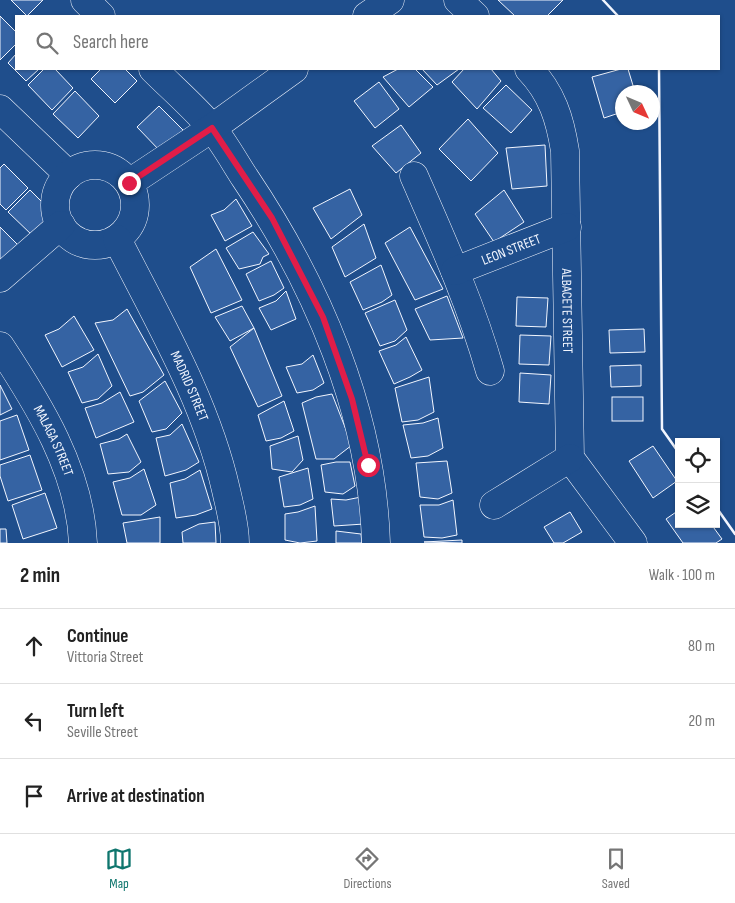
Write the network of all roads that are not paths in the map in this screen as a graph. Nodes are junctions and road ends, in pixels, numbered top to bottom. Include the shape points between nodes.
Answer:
1 (85, 0) edge
2 (390, 0) edge
3 (458, 0) edge
4 (100, 15) edge
5 (368, 15) edge
6 (474, 15) edge
7 (154, 70) edge
8 (293, 70) edge
9 (530, 70) edge
10 (0, 109) edge
11 (212, 128) junction
12 (69, 175) junction
13 (414, 176) dead end
14 (129, 183) junction
15 (61, 225) junction
16 (567, 228) junction
17 (117, 239) junction
18 (455, 271) junction
19 (0, 278) edge
20 (0, 346) edge
21 (490, 372) dead end
22 (570, 458) junction
23 (494, 505) dead end
24 (83, 543) edge
25 (235, 543) edge
26 (376, 543) edge
27 (633, 543) edge

1 - 4 street
2 - 5 street
3 - 6 street
7 - 11 street
8 - 11 street
9 - 16 street, ALBACETE STREET via 553,103 561,127
10 - 12 street
11 - 14 street
11 - 26 street via 272,218 323,317 352,399 368,465
12 - 14 street via 84,166 101,165 117,171
12 - 15 street via 56,198 56,212
13 - 18 street
14 - 17 street via 135,197 134,213 129,228
15 - 17 street via 72,237 86,244 102,245
15 - 19 street
16 - 18 street, LEON STREET
16 - 22 street, ALBACETE STREET
17 - 25 street, MADRID STREET via 199,405 220,461 235,528
18 - 21 street via 481,338
20 - 24 street, MALAGA STREET via 24,382 68,466
22 - 23 street
22 - 27 street

